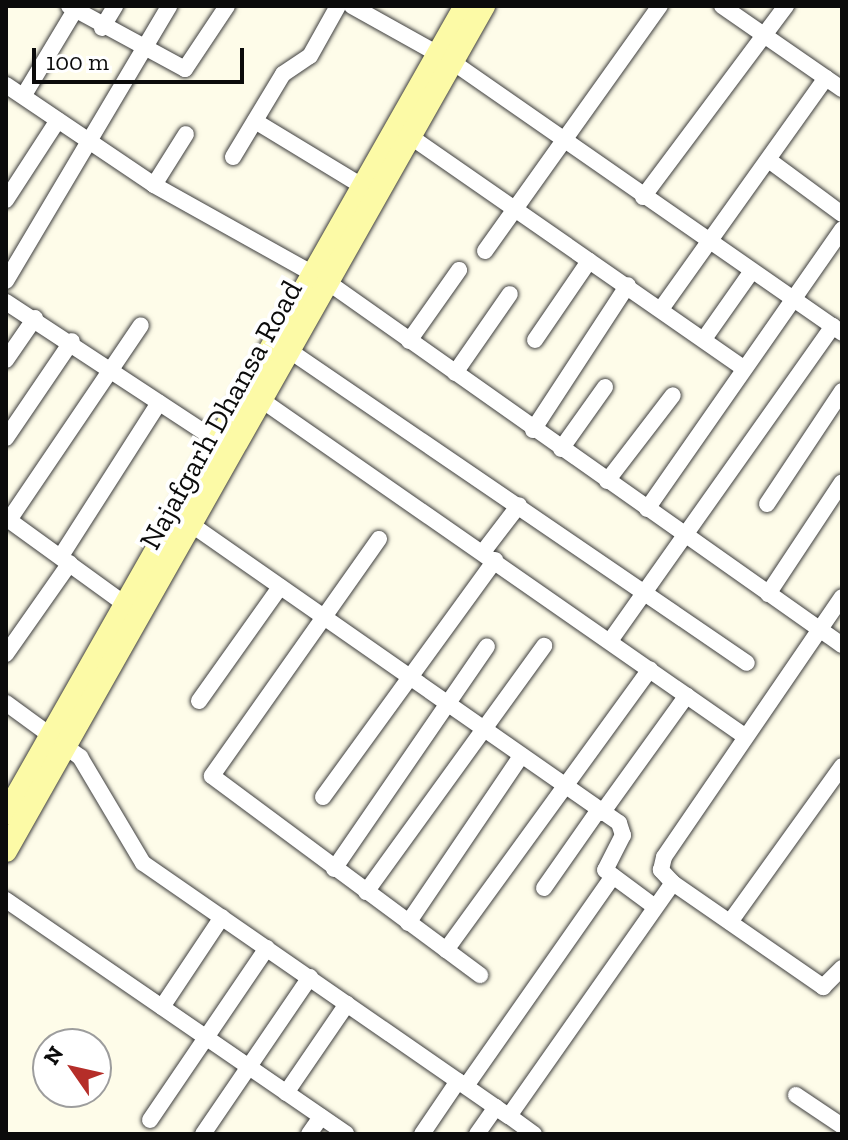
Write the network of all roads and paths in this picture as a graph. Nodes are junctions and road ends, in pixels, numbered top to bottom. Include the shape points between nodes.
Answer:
1 (115, 6) edge
2 (169, 6) edge
3 (227, 6) edge
4 (338, 6) edge
5 (352, 6) edge
6 (465, 6) edge
7 (484, 6) edge
8 (660, 6) edge
9 (722, 6) edge
10 (786, 6) edge
11 (72, 8) edge
12 (102, 28) junction
13 (763, 33) junction
14 (143, 49) junction
15 (446, 59) junction
16 (826, 78) junction
17 (6, 85) edge
18 (842, 89) edge
19 (24, 95) junction
20 (58, 120) junction
21 (255, 121) junction
22 (186, 134) dead end
23 (411, 137) junction
24 (566, 141) junction
25 (93, 142) junction
26 (233, 157) dead end
27 (770, 161) junction
28 (154, 185) junction
29 (362, 186) junction
30 (643, 197) junction
31 (6, 200) edge
32 (513, 210) junction
33 (842, 214) edge
34 (842, 229) edge
35 (711, 243) junction
36 (485, 251) dead end
37 (589, 261) junction
38 (459, 270) dead end
39 (752, 271) junction
40 (320, 278) junction
41 (6, 281) edge
42 (628, 285) junction
43 (510, 294) dead end
44 (792, 298) junction
45 (6, 302) edge
46 (661, 309) junction
47 (35, 318) junction
48 (141, 325) dead end
49 (837, 330) edge
50 (704, 339) junction
51 (535, 340) dead end
52 (72, 341) junction
53 (409, 341) junction
54 (290, 351) junction
55 (6, 360) edge
56 (743, 368) junction
57 (109, 370) junction
58 (455, 373) junction
59 (605, 387) dead end
60 (842, 391) edge
61 (673, 395) dead end
62 (263, 401) junction
63 (159, 403) junction
64 (533, 430) junction
65 (6, 438) edge
66 (217, 440) junction
67 (561, 449) junction
68 (236, 454) junction
69 (607, 481) junction
70 (842, 482) edge
71 (767, 504) dead end
72 (519, 505) junction
73 (647, 509) junction
74 (8, 519) edge
75 (185, 519) junction
76 (686, 536) junction
77 (379, 539) dead end
78 (489, 556) junction
79 (66, 560) junction
80 (280, 587) junction
81 (645, 593) junction
82 (768, 594) junction
83 (842, 597) edge
84 (125, 604) junction
85 (325, 618) junction
86 (819, 629) junction
87 (610, 641) junction
88 (842, 645) edge
89 (487, 646) dead end
90 (544, 646) dead end
91 (6, 654) edge
92 (747, 663) dead end
93 (650, 669) junction
94 (409, 677) junction
95 (687, 695) junction
96 (199, 701) dead end
97 (6, 703) edge
98 (447, 703) junction
99 (485, 730) junction
100 (743, 735) junction
101 (58, 740) junction
102 (521, 756) junction
103 (842, 766) edge
104 (563, 786) junction
105 (323, 797) dead end
106 (600, 812) junction
107 (6, 814) edge
108 (8, 841) edge
109 (334, 869) junction
110 (613, 876) junction
111 (673, 883) junction
112 (544, 888) dead end
113 (366, 892) junction
114 (6, 900) edge
115 (655, 907) junction
116 (222, 917) junction
117 (730, 922) junction
118 (408, 923) junction
119 (267, 948) junction
120 (446, 950) junction
121 (842, 968) edge
122 (480, 975) dead end
123 (310, 977) junction
124 (347, 1004) junction
125 (162, 1007) junction
126 (206, 1038) junction
127 (248, 1066) junction
128 (462, 1084) junction
129 (286, 1093) junction
130 (796, 1095) dead end
131 (502, 1111) junction
132 (321, 1117) junction
133 (150, 1120) dead end
134 (842, 1126) edge
135 (203, 1134) edge
136 (309, 1134) edge
137 (346, 1134) edge
138 (422, 1134) edge
139 (477, 1134) edge
140 (534, 1134) edge

1 - 12 street
2 - 14 street
3 - 14 street via 185,69
4 - 21 street via 310,56 283,74
5 - 15 street
6 - 15 main road, Najafgarh Dhansa Road
7 - 15 main road, Najafgarh Dhansa Road
8 - 24 street
9 - 13 street
10 - 13 street
11 - 12 street
11 - 19 street
12 - 14 street
13 - 16 street
13 - 30 street
14 - 25 street
15 - 23 main road, Najafgarh Dhansa Road
15 - 24 street
15 - 29 main road, Najafgarh Dhansa Road
16 - 18 street
16 - 27 street
17 - 19 street
19 - 20 street
20 - 25 street
20 - 31 street
21 - 26 street
21 - 29 street
22 - 28 street
23 - 32 street
23 - 40 main road, Najafgarh Dhansa Road
24 - 30 street
24 - 32 street
25 - 28 street
25 - 41 street
27 - 33 street
27 - 35 street
28 - 40 street
29 - 40 main road, Najafgarh Dhansa Road
30 - 35 street
32 - 36 street
32 - 37 street
34 - 44 street
35 - 39 street
35 - 46 street
37 - 42 street
37 - 51 street
38 - 53 street
39 - 44 street
39 - 50 street
40 - 53 street
40 - 54 main road, Najafgarh Dhansa Road
40 - 66 main road, Najafgarh Dhansa Road
42 - 46 street
42 - 64 street
43 - 58 street
44 - 49 street
44 - 56 street
45 - 47 street
46 - 50 street
47 - 52 street
47 - 55 street
48 - 57 street
49 - 76 street
50 - 56 street
52 - 57 street
52 - 65 street
53 - 58 street
54 - 62 main road, Najafgarh Dhansa Road
54 - 72 street
56 - 73 street
57 - 63 street
57 - 74 street
58 - 64 street
59 - 67 street
60 - 71 street
61 - 69 street
62 - 68 main road, Najafgarh Dhansa Road
62 - 78 street
63 - 66 street
63 - 79 street
64 - 67 street
66 - 68 street
66 - 75 main road, Najafgarh Dhansa Road
67 - 69 street
68 - 75 main road, Najafgarh Dhansa Road
69 - 73 street
70 - 82 street
72 - 78 street
72 - 81 street
73 - 76 street
74 - 79 street
75 - 80 street
75 - 84 main road, Najafgarh Dhansa Road
75 - 101 main road, Najafgarh Dhansa Road
76 - 81 street
76 - 82 street
77 - 85 street
78 - 87 street
78 - 94 street
79 - 84 street
79 - 91 street
80 - 85 street
80 - 96 street
81 - 87 street
81 - 92 street
82 - 86 street
83 - 86 street
84 - 101 main road, Najafgarh Dhansa Road
85 - 94 street
85 - 109 street via 212,776
86 - 88 street
86 - 100 street
87 - 93 street
89 - 98 street
90 - 99 street
93 - 95 street
93 - 104 street
94 - 98 street
94 - 105 street
95 - 100 street
95 - 106 street
97 - 101 street
98 - 99 street
98 - 109 street
99 - 102 street
99 - 113 street
100 - 111 street via 664,857 661,870
101 - 107 main road, Najafgarh Dhansa Road
101 - 108 main road, Najafgarh Dhansa Road
101 - 116 street via 143,863
102 - 104 street
102 - 118 street
103 - 117 street
104 - 106 street
104 - 120 street
106 - 110 street via 623,828 603,866
106 - 112 street
109 - 113 street
110 - 115 street
110 - 128 street
111 - 115 street
111 - 117 street
113 - 118 street
114 - 125 street
115 - 131 street
116 - 119 street
116 - 125 street
117 - 121 street via 823,987
118 - 120 street
119 - 123 street
119 - 126 street
120 - 122 street
123 - 124 street
123 - 127 street
124 - 128 street
124 - 129 street
125 - 126 street
126 - 127 street
126 - 133 street
127 - 129 street
127 - 135 street
128 - 131 street
128 - 138 street
129 - 132 street
130 - 134 street
131 - 139 street
131 - 140 street
132 - 136 street
132 - 137 street

